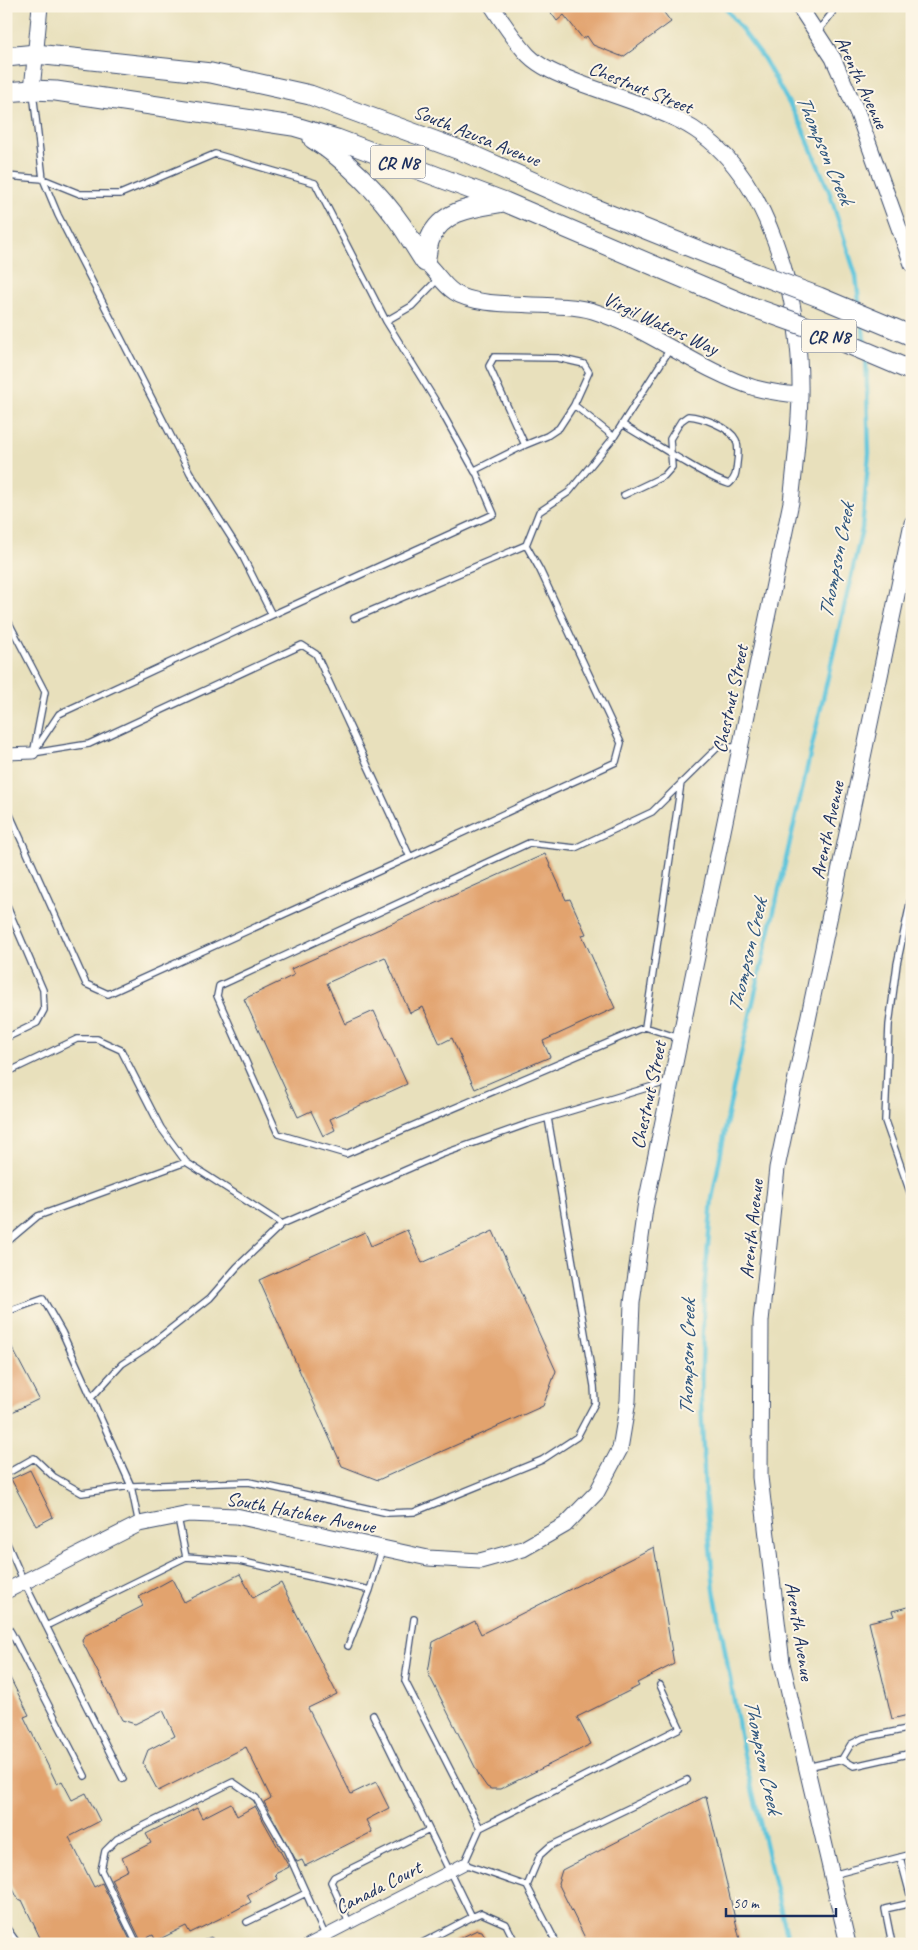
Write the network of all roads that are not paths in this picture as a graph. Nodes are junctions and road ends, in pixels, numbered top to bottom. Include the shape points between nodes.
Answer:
1 (40, 6) edge
2 (492, 6) edge
3 (799, 6) edge
4 (834, 6) edge
5 (816, 33) junction
6 (36, 54) junction
7 (6, 57) edge
8 (32, 90) junction
9 (6, 92) edge
10 (293, 126) junction
11 (6, 176) edge
12 (43, 179) junction
13 (504, 202) junction
14 (425, 262) junction
15 (912, 264) edge
16 (440, 278) junction
17 (386, 320) junction
18 (912, 336) edge
19 (671, 348) junction
20 (912, 371) edge
21 (800, 395) junction
22 (574, 405) junction
23 (622, 424) junction
24 (614, 437) junction
25 (525, 445) junction
26 (672, 454) junction
27 (477, 476) junction
28 (624, 495) dead end
29 (912, 523) edge
30 (526, 545) junction
31 (272, 615) junction
32 (6, 618) edge
33 (354, 618) dead end
34 (741, 748) junction
35 (33, 753) junction
36 (6, 754) edge
37 (681, 783) junction
38 (6, 806) edge
39 (410, 857) junction
40 (912, 894) edge
41 (6, 904) edge
42 (645, 1026) junction
43 (6, 1038) edge
44 (680, 1039) junction
45 (6, 1073) edge
46 (672, 1080) junction
47 (548, 1118) junction
48 (186, 1162) junction
49 (912, 1198) edge
50 (282, 1224) junction
51 (6, 1243) edge
52 (6, 1312) edge
53 (91, 1398) junction
54 (6, 1474) edge
55 (131, 1486) junction
56 (177, 1516) junction
57 (139, 1524) junction
58 (565, 1525) joint
59 (6, 1541) edge
60 (382, 1548) junction
61 (186, 1557) junction
62 (24, 1582) junction
63 (370, 1590) junction
64 (6, 1591) edge
65 (414, 1619) dead end
66 (6, 1624) edge
67 (46, 1626) junction
68 (12, 1634) junction
69 (6, 1638) edge
70 (348, 1646) dead end
71 (660, 1685) dead end
72 (373, 1715) dead end
73 (912, 1728) edge
74 (912, 1753) edge
75 (842, 1759) junction
76 (806, 1767) junction
77 (84, 1776) dead end
78 (123, 1779) dead end
79 (687, 1780) dead end
80 (480, 1828) junction
81 (429, 1830) junction
82 (912, 1854) edge
83 (900, 1857) junction
84 (464, 1864) junction
85 (449, 1871) junction
86 (832, 1875) junction
87 (527, 1886) junction
88 (306, 1893) junction
89 (912, 1902) edge
90 (472, 1917) junction
91 (247, 1922) dead end
92 (350, 1923) junction
93 (6, 1927) edge
94 (325, 1935) junction
95 (210, 1940) dead end
96 (18, 1944) edge
97 (137, 1944) edge
98 (204, 1944) edge
99 (309, 1944) edge
100 (420, 1944) edge
101 (516, 1944) edge
102 (557, 1944) edge
103 (848, 1944) edge
104 (892, 1944) edge

1 - 6 street
2 - 21 street, Chestnut Street via 529,56 556,74 680,121 729,159 750,187 779,255 797,340
3 - 5 street, Arenth Avenue
4 - 5 lane
5 - 15 street, Arenth Avenue via 833,58 858,114
6 - 7 main road, South Azusa Avenue / CR N8
6 - 8 street
6 - 18 main road, South Azusa Avenue / CR N8, bridge via 211,73 310,95 465,152 588,206
8 - 9 main road, CR N8
8 - 10 main road, CR N8
8 - 12 lane
10 - 13 main road, CR N8 via 337,139
10 - 14 main road via 331,150 370,187
11 - 12 lane
12 - 17 lane via 80,194 120,194 216,154 314,183
12 - 31 lane via 58,215 190,473 241,553
13 - 14 main road via 462,210 446,217 429,240
13 - 20 main road, CR N8, bridge
14 - 16 street, Virgil Waters Way
16 - 17 lane via 412,306
16 - 19 street, Virgil Waters Way via 455,293 472,300 592,311 615,319
17 - 27 lane
19 - 21 street, Virgil Waters Way via 755,388
19 - 23 lane
21 - 34 street, Chestnut Street via 791,502
22 - 24 lane
22 - 25 lane via 559,428
22 - 25 lane via 589,372 584,364 558,358 494,357 489,366
23 - 24 lane
23 - 26 lane
24 - 30 lane via 569,492 539,512
25 - 27 lane via 475,470
26 - 26 lane via 719,481 729,484 734,479 738,453 735,439 710,421 688,416 681,420 670,439
26 - 28 lane via 672,467 664,476
27 - 31 lane via 494,514
29 - 76 street, Arenth Avenue via 777,1168 761,1321 760,1477 782,1663
30 - 33 lane
30 - 39 lane via 621,743 616,762
31 - 35 lane via 59,714
32 - 35 lane via 44,692
34 - 37 lane via 718,747
34 - 44 street, Chestnut Street
35 - 36 street
35 - 39 lane via 89,744 302,645 316,654
37 - 42 lane
37 - 42 lane via 652,812 575,848 528,843 218,986 217,996 278,1134 346,1154
38 - 39 lane via 86,984 108,994
40 - 49 lane via 897,964 889,1025 884,1121
41 - 43 lane via 43,990 44,1010 37,1023
42 - 44 lane
44 - 46 street, Chestnut Street
45 - 48 lane via 78,1039 98,1040 121,1050 161,1128
46 - 47 lane
46 - 58 street, Chestnut Street via 645,1208 632,1303 628,1401 620,1449 597,1492
47 - 50 lane via 440,1155
47 - 55 lane via 594,1386 595,1403 577,1437 542,1460 414,1512 388,1513 249,1482
48 - 50 lane
48 - 51 lane via 38,1216
50 - 53 lane via 210,1298 122,1364
52 - 53 lane via 43,1298
53 - 55 lane
54 - 55 lane via 34,1458 54,1476 82,1492
55 - 57 lane
56 - 57 street, South Hatcher Avenue
56 - 60 street, South Hatcher Avenue via 236,1516
56 - 61 lane
57 - 62 street, South Hatcher Avenue
58 - 60 street, South Hatcher Avenue via 523,1549 480,1561 428,1558
59 - 62 lane
60 - 63 lane
61 - 63 lane via 239,1561
61 - 67 lane
62 - 64 street, South Hatcher Avenue
62 - 67 lane
63 - 70 lane
65 - 80 lane via 405,1681
66 - 68 lane
67 - 78 lane
68 - 69 lane
68 - 77 lane
71 - 80 lane via 680,1728
72 - 81 lane
73 - 75 lane via 862,1738 851,1744
74 - 75 lane via 854,1766
75 - 76 lane
76 - 86 street, Arenth Avenue
79 - 87 lane via 550,1846 540,1855
80 - 84 lane
81 - 85 lane
81 - 92 lane via 334,1877 331,1882
82 - 83 lane
83 - 86 lane
83 - 89 lane
84 - 85 street, Canada Court
84 - 87 lane
85 - 90 lane
85 - 92 street, Canada Court
86 - 103 street, Arenth Avenue
87 - 102 lane
88 - 91 lane
88 - 94 lane
88 - 97 lane via 287,1851 256,1798 233,1782 117,1839 106,1851 101,1870
89 - 104 lane via 885,1910
90 - 100 lane
90 - 101 lane via 481,1913 506,1924
92 - 94 street, Canada Court
93 - 96 lane
94 - 99 street, Canada Court
95 - 98 lane

